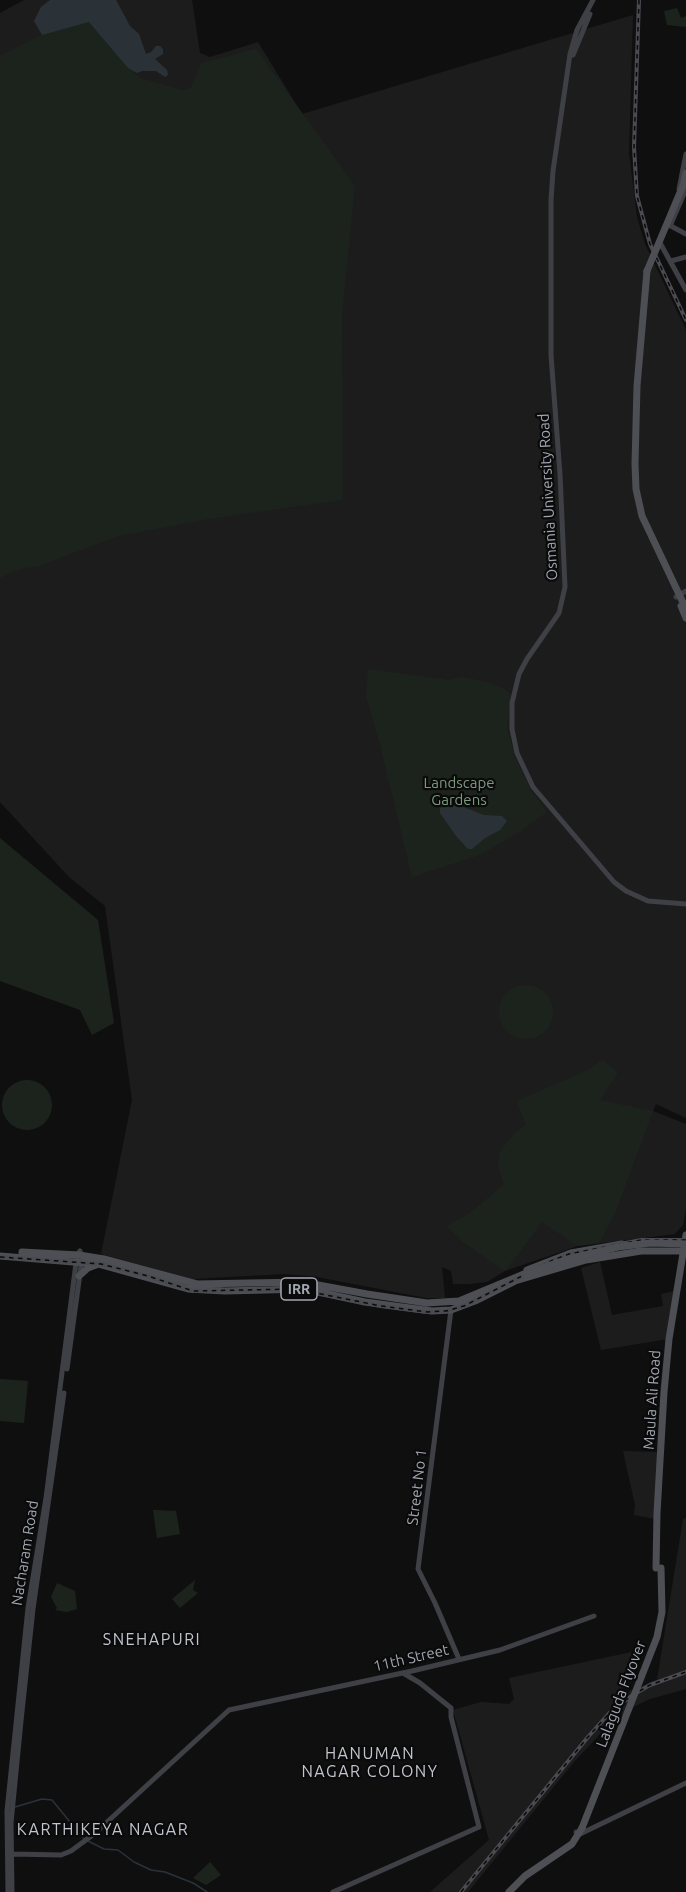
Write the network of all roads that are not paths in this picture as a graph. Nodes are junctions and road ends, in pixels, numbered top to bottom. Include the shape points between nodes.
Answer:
1 (595, 0) edge
2 (686, 154) edge
3 (686, 173) edge
4 (686, 189) edge
5 (667, 224) junction
6 (686, 234) edge
7 (686, 257) edge
8 (671, 261) junction
9 (686, 290) edge
10 (681, 594) edge
11 (686, 609) edge
12 (686, 618) edge
13 (686, 904) edge
14 (685, 1243) edge
15 (0, 1254) edge
16 (80, 1257) junction
17 (67, 1261) junction
18 (686, 1263) edge
19 (98, 1264) junction
20 (77, 1274) junction
21 (515, 1280) junction
22 (296, 1286) junction
23 (403, 1304) junction
24 (451, 1310) junction
25 (661, 1490) junction
26 (658, 1564) joint
27 (594, 1616) dead end
28 (459, 1659) junction
29 (403, 1673) junction
30 (686, 1783) edge
31 (10, 1806) junction
32 (579, 1830) junction
33 (12, 1854) junction
34 (10, 1892) edge
35 (333, 1892) edge
36 (509, 1892) edge

1 - 13 main road, Osmania University Road via 570,59 551,200 551,355 565,586 558,613 519,674 512,703 512,733 533,787 614,882 648,902
2 - 5 main road
3 - 10 main road, bridge via 645,276 635,464 640,506 655,546
4 - 5 main road
5 - 6 main road
5 - 8 main road via 657,238
7 - 8 main road
8 - 9 main road
10 - 11 main road
10 - 12 main road
14 - 21 main road via 586,1260
14 - 21 main road, IRR, bridge via 611,1250
14 - 21 main road via 645,1241 592,1248 552,1259
14 - 25 main road, Maula Ali Road via 668,1349
15 - 16 main road, IRR
15 - 17 main road, IRR
16 - 17 main road, IRR
16 - 19 main road, IRR
16 - 20 main road, Nacharam Road
16 - 22 main road, IRR via 135,1266 197,1284
17 - 20 main road
18 - 25 main road, Maula Ali Road via 669,1383
19 - 20 main road
19 - 22 main road, IRR via 188,1289 225,1291
20 - 31 main road, Nacharam Road via 28,1608
21 - 23 main road, IRR via 449,1303
21 - 24 main road, IRR
22 - 23 main road, IRR
23 - 24 main road, IRR via 432,1311
24 - 28 main road, Street No 1 via 418,1569
25 - 26 main road, Maula Ali Road
26 - 32 main road, Lalaguda Flyover, bridge via 662,1612 657,1637
27 - 28 main road, 11th Street via 521,1644
28 - 29 main road, 11th Street
29 - 33 main road, 11th Street via 229,1710 71,1851 61,1855
29 - 35 main road via 452,1708 479,1827
30 - 32 main road
31 - 33 main road, Nacharam Road
31 - 34 main road, Nacharam Road
32 - 36 main road via 558,1854
33 - 34 main road, Nacharam Road

